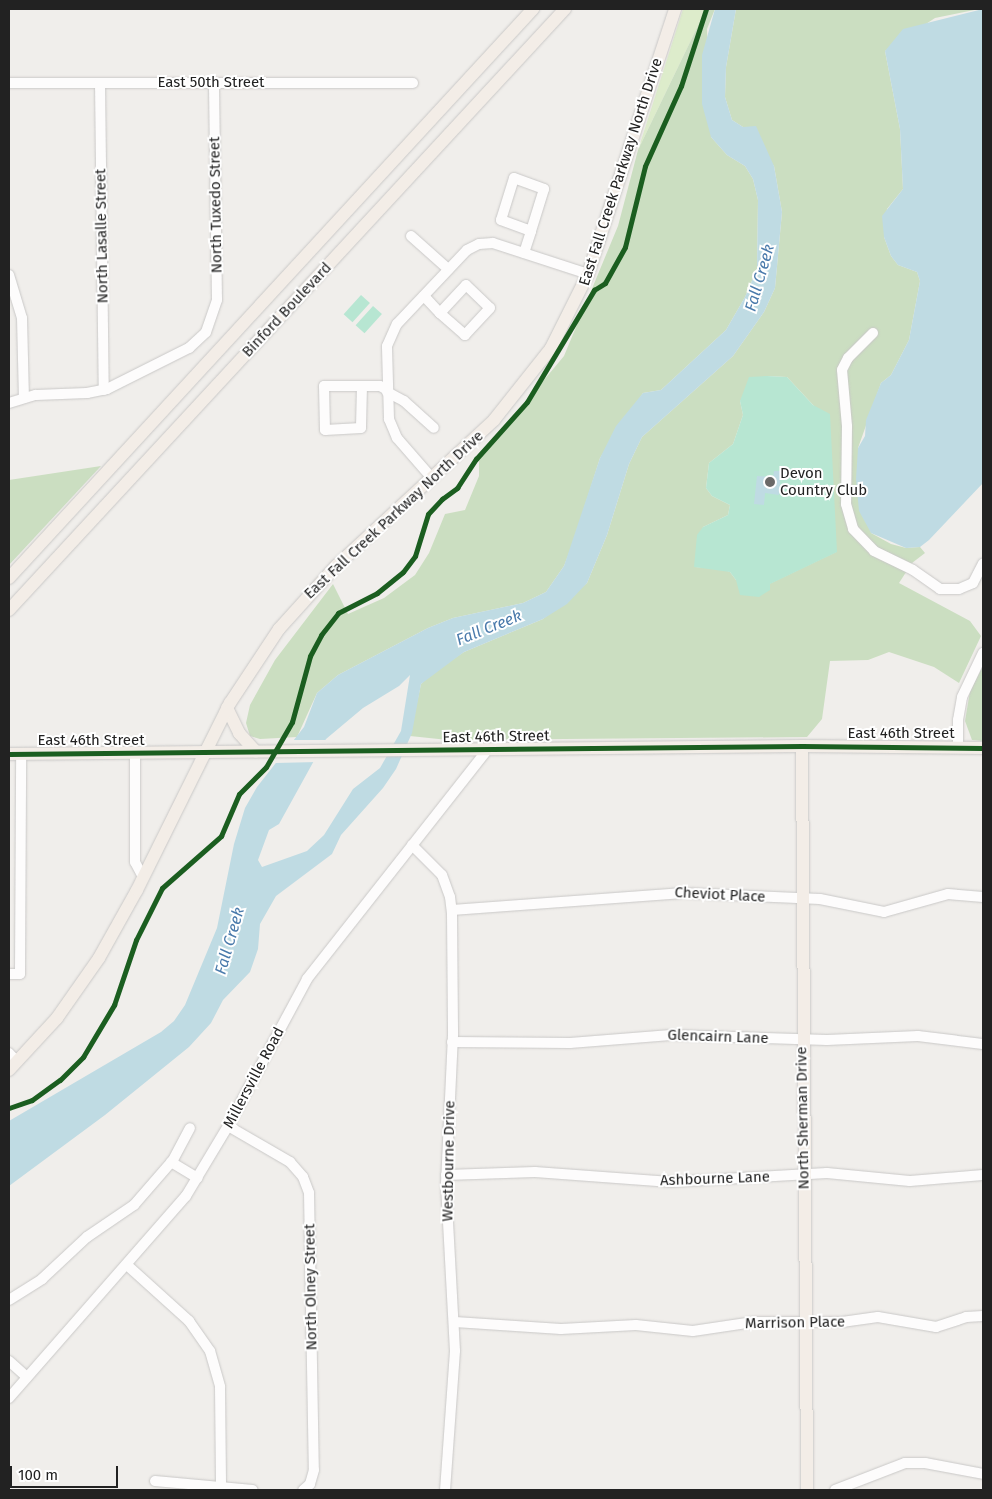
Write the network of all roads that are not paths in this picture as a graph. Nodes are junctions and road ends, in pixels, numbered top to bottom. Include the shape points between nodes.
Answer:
1 (533, 9) edge
2 (565, 9) edge
3 (675, 9) edge
4 (9, 83) edge
5 (100, 83) junction
6 (214, 83) junction
7 (413, 83) dead end
8 (531, 231) junction
9 (411, 236) dead end
10 (524, 253) junction
11 (448, 270) junction
12 (588, 274) junction
13 (9, 275) edge
14 (424, 296) junction
15 (440, 313) junction
16 (873, 333) dead end
17 (362, 386) junction
18 (104, 390) junction
19 (387, 391) junction
20 (24, 398) junction
21 (9, 403) edge
22 (434, 428) dead end
23 (431, 477) junction
24 (983, 563) edge
25 (9, 578) edge
26 (9, 610) edge
27 (983, 653) edge
28 (227, 708) junction
29 (802, 746) junction
30 (958, 747) junction
31 (983, 748) edge
32 (487, 750) junction
33 (261, 752) junction
34 (135, 753) junction
35 (204, 753) junction
36 (15, 754) edge
37 (412, 845) junction
38 (143, 877) junction
39 (983, 897) edge
40 (801, 898) junction
41 (452, 910) junction
42 (9, 974) edge
43 (802, 1040) junction
44 (452, 1042) junction
45 (983, 1044) edge
46 (12, 1062) edge
47 (228, 1126) junction
48 (190, 1128) dead end
49 (171, 1162) junction
50 (446, 1175) junction
51 (983, 1175) edge
52 (804, 1176) junction
53 (198, 1178) junction
54 (127, 1266) junction
55 (9, 1300) edge
56 (983, 1316) edge
57 (455, 1322) junction
58 (805, 1322) junction
59 (9, 1361) edge
60 (27, 1377) junction
61 (9, 1398) edge
62 (983, 1474) edge
63 (154, 1481) dead end
64 (221, 1489) edge
65 (305, 1489) edge
66 (253, 1490) edge
67 (445, 1490) edge
68 (807, 1490) edge
69 (835, 1490) edge

1 - 25 main road, Binford Boulevard
2 - 26 main road, Binford Boulevard
3 - 12 main road, East Fall Creek Parkway North Drive
4 - 5 street, East 50th Street
5 - 6 street, East 50th Street
5 - 18 street, North Lasalle Street
6 - 7 street, East 50th Street
6 - 18 street, North Tuxedo Street via 217,300 210,326 189,348
8 - 8 street via 501,220 514,178 544,189
8 - 10 street
9 - 11 street
10 - 11 street via 493,243 479,244 467,250
10 - 12 street
11 - 14 street
12 - 23 main road, East Fall Creek Parkway North Drive via 562,328 528,380 489,425
13 - 20 street via 22,318
14 - 15 street
14 - 19 street via 389,337
15 - 15 street via 465,336 490,308 466,285
16 - 24 street via 848,358 842,370 847,426 848,517 856,534 866,545 914,570 940,589 959,589 974,583
17 - 17 street via 324,386 325,430 362,428
17 - 19 street via 380,386
18 - 20 street
19 - 22 street via 404,401
19 - 23 street via 392,429
20 - 21 street
23 - 28 main road, East Fall Creek Parkway North Drive via 291,613
27 - 30 street via 962,697
28 - 33 main road via 239,733
28 - 35 main road, East Fall Creek Parkway North Drive
29 - 30 main road, East 46th Street
29 - 32 main road, East 46th Street
29 - 40 main road, North Sherman Drive
30 - 31 main road, East 46th Street
32 - 33 main road, East 46th Street
32 - 37 street, Millersville Road
33 - 35 main road, East 46th Street
34 - 35 main road, East 46th Street
34 - 36 main road, East 46th Street
34 - 38 street via 135,862
35 - 38 main road, East Fall Creek Parkway North Drive
36 - 42 street via 20,974
37 - 41 street, Westbourne Drive via 442,875
37 - 47 street, Millersville Road via 307,979
38 - 46 main road, East Fall Creek Parkway North Drive via 85,980
39 - 40 street, Cheviot Place via 948,894 884,912 830,900
40 - 41 street, Cheviot Place via 660,892 553,904
40 - 43 main road, North Sherman Drive
41 - 44 street, Westbourne Drive
43 - 44 street, Glencairn Lane via 671,1035 570,1043
43 - 45 street, Glencairn Lane via 927,1036
43 - 52 main road, North Sherman Drive
44 - 50 street, Westbourne Drive
47 - 53 street, Millersville Road
47 - 65 street, North Olney Street via 290,1162 301,1174 309,1193 314,1470
48 - 49 street
49 - 53 street
49 - 55 street via 129,1210 86,1238 47,1274
50 - 52 street, Ashbourne Lane via 535,1172 671,1182 737,1176
50 - 57 street, Westbourne Drive
51 - 52 street, Ashbourne Lane via 928,1181 841,1173
52 - 58 main road, North Sherman Drive
53 - 54 street, Millersville Road
54 - 60 street, Millersville Road
54 - 64 street via 189,1321 210,1351 220,1387
56 - 58 street, Marrison Place via 966,1317 936,1327 887,1317
57 - 58 street, Marrison Place via 568,1329 636,1325 693,1331 753,1322
57 - 67 street, Westbourne Drive
58 - 68 main road, North Sherman Drive
59 - 60 street
60 - 61 street, Millersville Road
62 - 69 street via 904,1463
63 - 64 street
64 - 66 street

